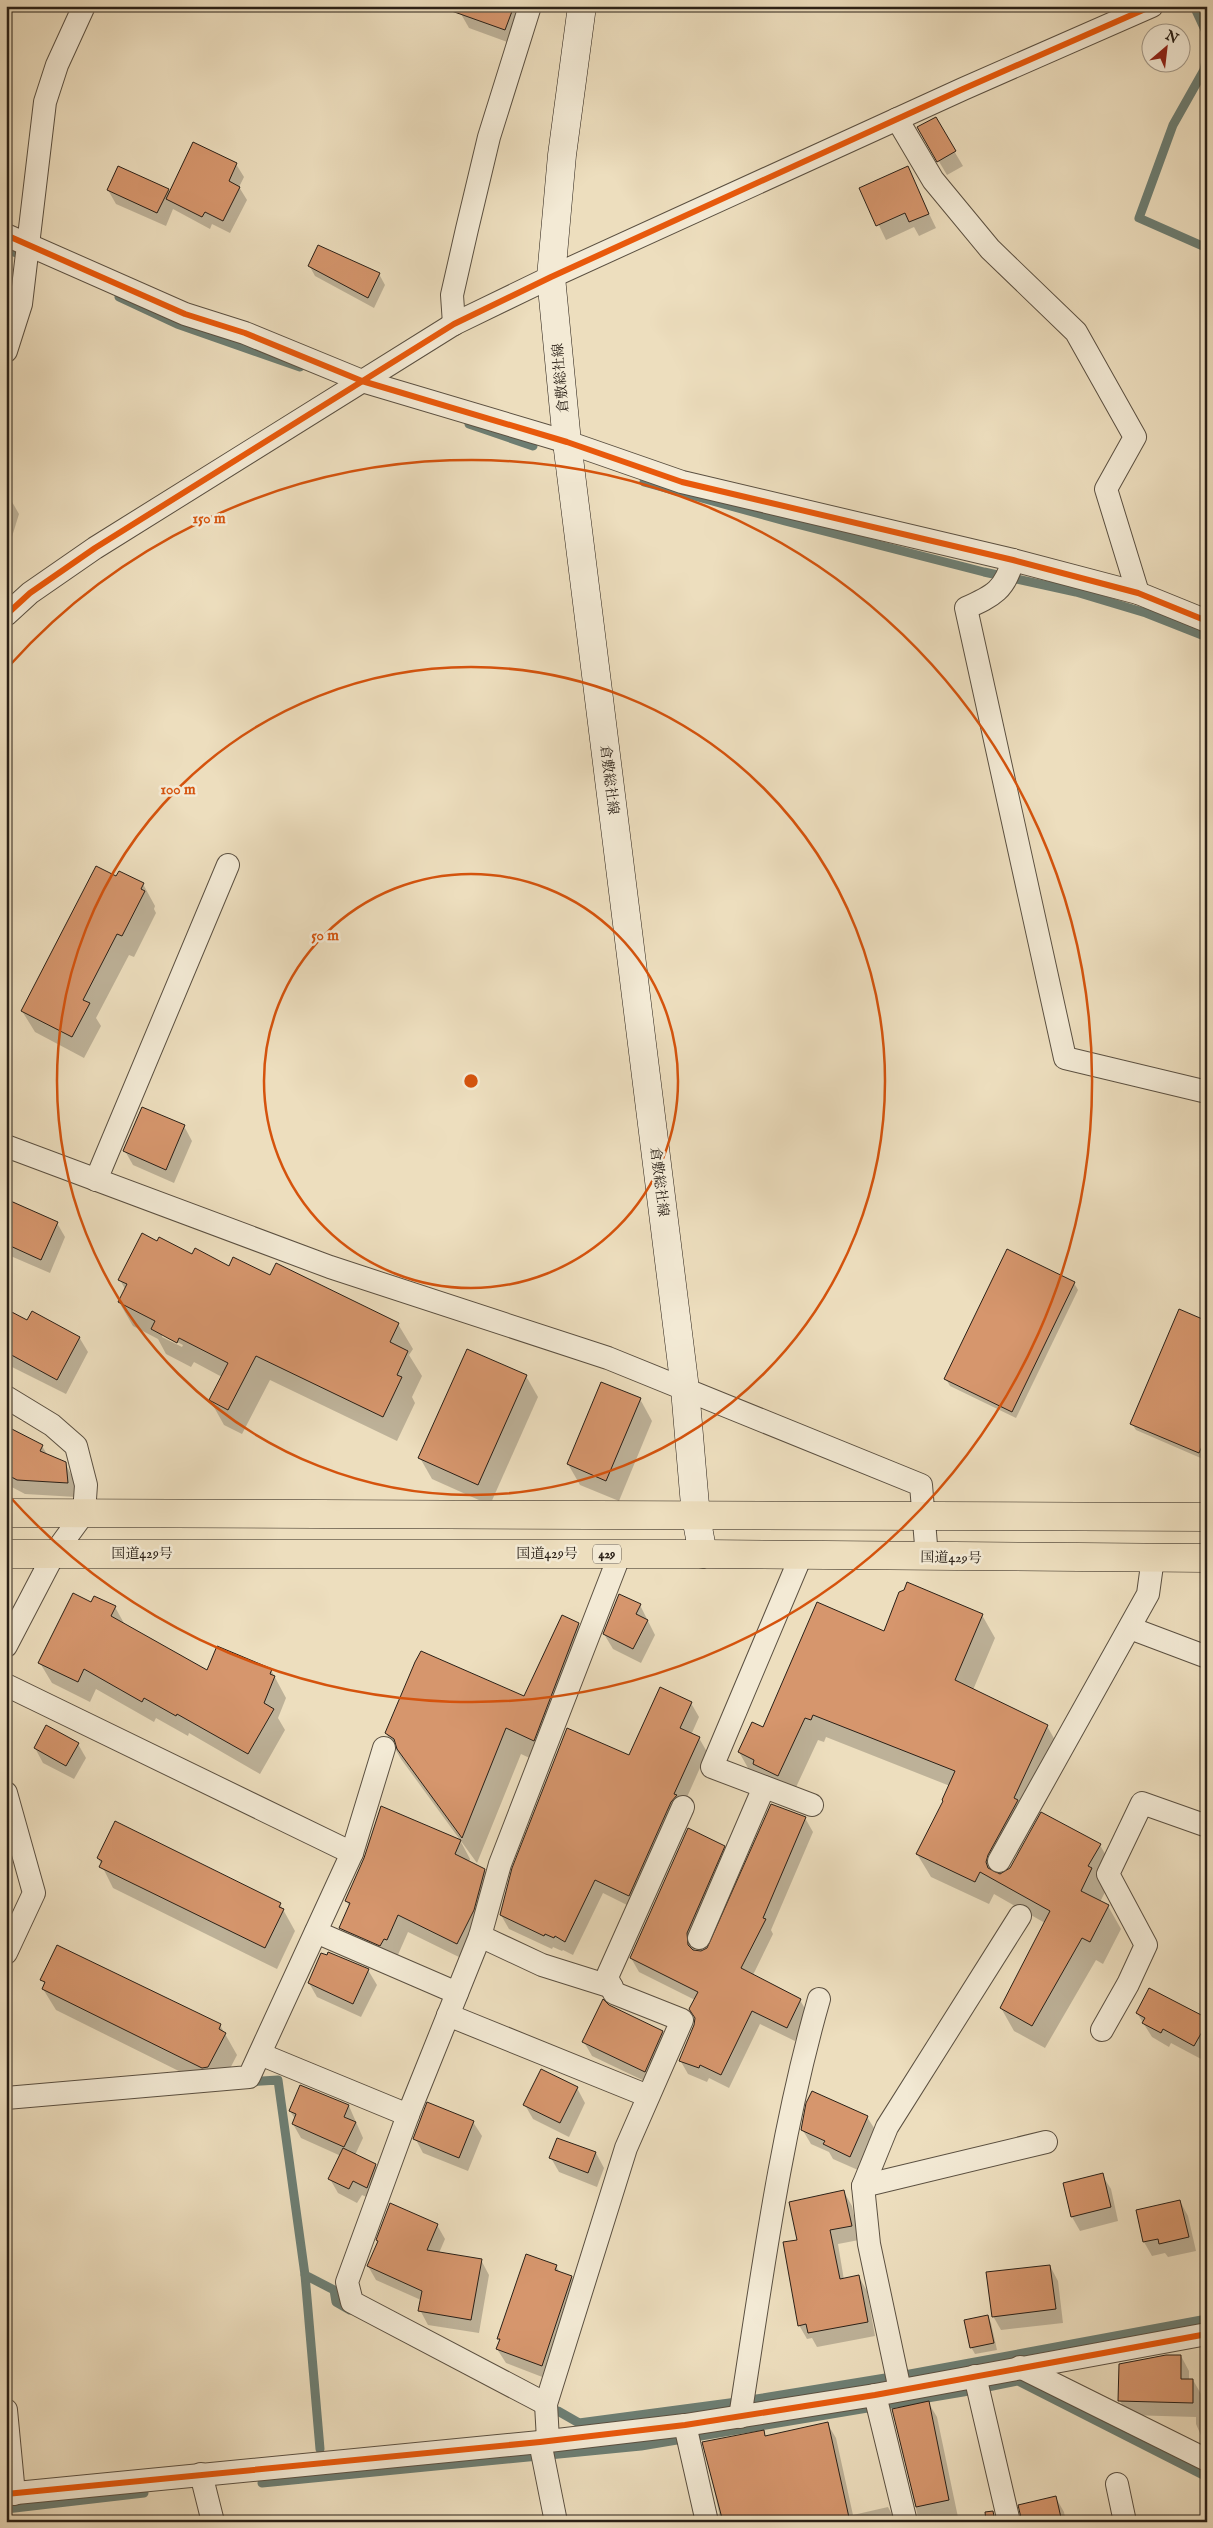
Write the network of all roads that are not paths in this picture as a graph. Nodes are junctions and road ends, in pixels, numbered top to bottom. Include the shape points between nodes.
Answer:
1 (84, 6) edge
2 (530, 6) edge
3 (582, 6) edge
4 (1152, 6) edge
5 (897, 119) junction
6 (6, 235) edge
7 (28, 243) junction
8 (551, 277) junction
9 (454, 324) junction
10 (6, 350) edge
11 (356, 385) junction
12 (567, 442) junction
13 (1011, 568) junction
14 (1138, 593) junction
15 (6, 615) edge
16 (1207, 621) edge
17 (228, 865) dead end
18 (1207, 1092) edge
19 (6, 1146) edge
20 (96, 1180) junction
21 (685, 1389) junction
22 (6, 1397) edge
23 (6, 1513) edge
24 (84, 1513) junction
25 (696, 1517) junction
26 (924, 1517) junction
27 (1207, 1517) edge
28 (6, 1554) edge
29 (54, 1554) junction
30 (620, 1554) junction
31 (703, 1554) junction
32 (801, 1556) junction
33 (927, 1557) junction
34 (1153, 1558) junction
35 (1207, 1558) edge
36 (1130, 1628) junction
37 (6, 1646) edge
38 (1207, 1657) edge
39 (6, 1685) edge
40 (384, 1748) dead end
41 (764, 1787) junction
42 (6, 1793) edge
43 (812, 1806) dead end
44 (683, 1807) dead end
45 (1207, 1826) edge
46 (352, 1853) junction
47 (999, 1861) dead end
48 (1020, 1916) dead end
49 (316, 1932) junction
50 (480, 1936) junction
51 (699, 1938) dead end
52 (6, 1953) edge
53 (612, 1987) junction
54 (457, 1993) junction
55 (819, 1999) dead end
56 (448, 2015) junction
57 (1102, 2030) dead end
58 (260, 2054) junction
59 (648, 2096) junction
60 (6, 2098) edge
61 (408, 2114) junction
62 (1046, 2142) dead end
63 (863, 2186) junction
64 (1207, 2334) edge
65 (1020, 2367) junction
66 (898, 2381) junction
67 (977, 2384) junction
68 (876, 2402) junction
69 (546, 2404) junction
70 (6, 2410) edge
71 (740, 2417) junction
72 (687, 2434) junction
73 (543, 2448) junction
74 (1207, 2460) edge
75 (202, 2474) junction
76 (1117, 2484) dead end
77 (10, 2494) edge
78 (213, 2522) edge
79 (556, 2522) edge
80 (707, 2522) edge
81 (906, 2522) edge
82 (1009, 2522) edge
83 (1125, 2522) edge

1 - 7 street via 45,102
2 - 9 street via 489,137 467,229 452,294
3 - 8 main road, 倉敷総社線 via 562,155
4 - 5 street
5 - 8 street
5 - 14 street via 933,180 990,249 1076,332 1135,437 1106,489
6 - 7 street
7 - 10 street via 21,304
7 - 11 street via 185,314 245,333
8 - 9 street
8 - 12 main road, 倉敷総社線
9 - 11 street
11 - 12 street
11 - 15 street via 95,548 30,593
12 - 13 street via 682,482
12 - 21 main road, 倉敷総社線
13 - 14 street
13 - 18 street via 1001,588 966,608 1065,1058
14 - 16 street
17 - 20 street
19 - 20 street
20 - 21 street via 330,1267 608,1358
21 - 25 main road, 倉敷総社線
21 - 26 street via 921,1485
22 - 24 street via 52,1424 76,1446 86,1485
23 - 24 highway
24 - 25 highway
24 - 29 street
25 - 26 highway
25 - 31 main road, 倉敷総社線
26 - 27 highway
26 - 33 street
28 - 29 highway, 国道429号 / 429
29 - 30 highway, 国道429号 / 429
29 - 37 street
30 - 31 highway, 国道429号 / 429
30 - 50 street via 500,1864
31 - 32 highway, 国道429号 / 429
32 - 33 highway, 国道429号 / 429
32 - 41 street via 712,1767
33 - 34 highway, 国道429号 / 429
34 - 35 highway, 国道429号 / 429
34 - 36 street via 1148,1594
36 - 38 street
36 - 47 street
39 - 46 street
40 - 46 street
41 - 43 street
41 - 51 street
42 - 52 street via 34,1893
44 - 53 street via 607,1977
45 - 57 street via 1142,1803 1108,1874 1146,1945
46 - 49 street
48 - 63 street via 887,2127
49 - 54 street
49 - 58 street
50 - 53 street via 542,1965
50 - 54 street
53 - 59 street via 614,1993 682,2020
54 - 56 street
55 - 71 street via 784,2146
56 - 59 street
56 - 61 street
58 - 60 street via 250,2077
58 - 61 street
59 - 69 street via 626,2148
61 - 69 street via 346,2282 352,2302
62 - 63 street
63 - 66 street via 869,2244
64 - 65 street
65 - 67 street
65 - 74 street
66 - 67 street
66 - 68 street
67 - 82 street
68 - 71 street
68 - 81 street
69 - 73 street
70 - 77 street
71 - 72 street
72 - 73 street
72 - 80 street
73 - 75 street
73 - 79 street
75 - 77 street
75 - 78 street
76 - 83 street

